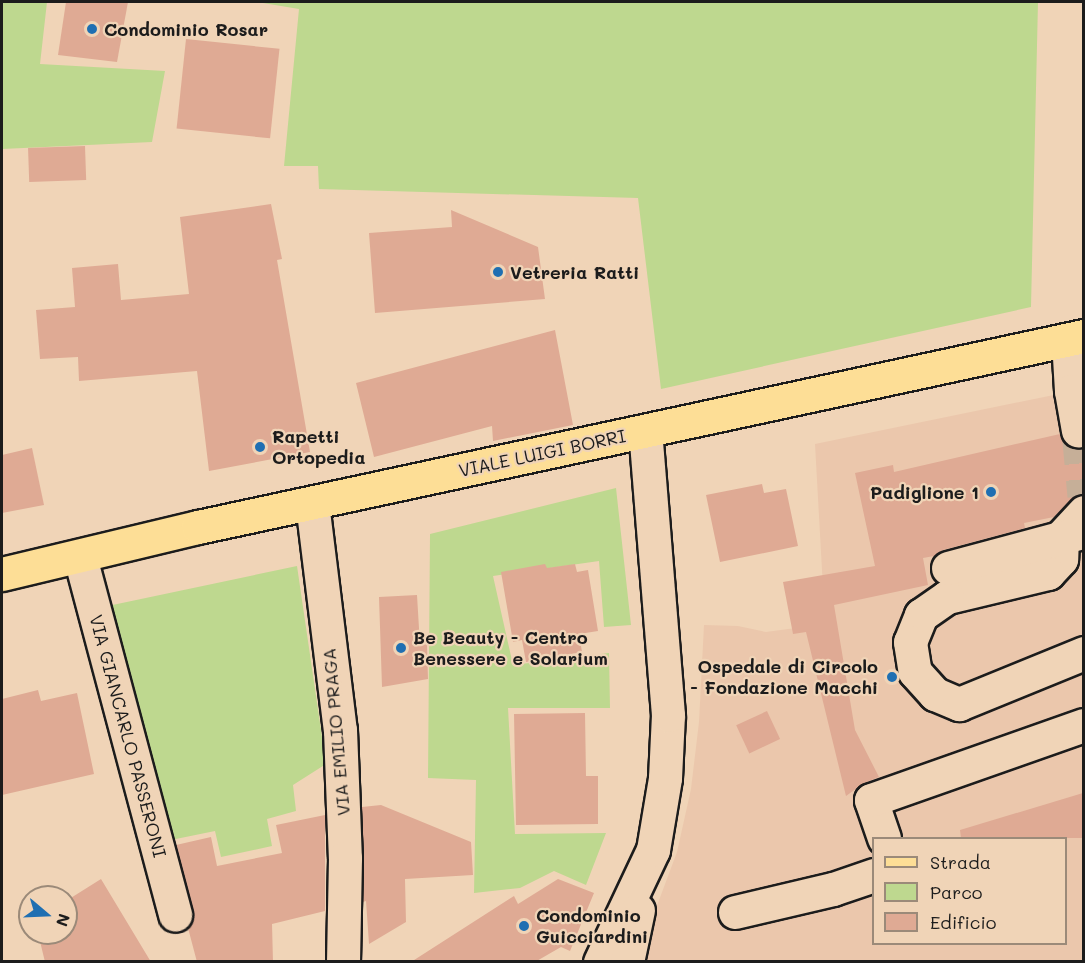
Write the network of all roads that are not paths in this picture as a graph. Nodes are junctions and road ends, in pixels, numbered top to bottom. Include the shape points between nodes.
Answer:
1 (1076, 338) edge
2 (645, 430) junction
3 (1078, 430) dead end
4 (312, 503) junction
5 (1083, 512) edge
6 (1073, 533) edge
7 (80, 557) junction
8 (948, 568) dead end
9 (2, 574) edge
10 (1083, 652) edge
11 (1083, 726) edge
12 (884, 837) edge
13 (649, 858) junction
14 (872, 875) edge
15 (735, 912) dead end
16 (175, 915) dead end
17 (343, 962) edge
18 (600, 962) edge
19 (627, 962) edge

1 - 2 main road, VIALE LUIGI BORRI
1 - 3 street via 1071,392
2 - 4 main road, VIALE LUIGI BORRI
2 - 13 street via 668,715 665,778
4 - 7 main road, VIALE LUIGI BORRI
4 - 17 street, VIA EMILIO PRAGA via 340,730 345,858
5 - 6 street
6 - 8 street
6 - 10 street via 1061,559 1048,573 947,597 921,615 910,642 915,672 934,694 959,704
7 - 9 main road, VIALE LUIGI BORRI
7 - 16 street, VIA GIANCARLO PASSERONI
11 - 12 street via 871,800
13 - 18 street
13 - 19 street
14 - 15 street via 833,889

